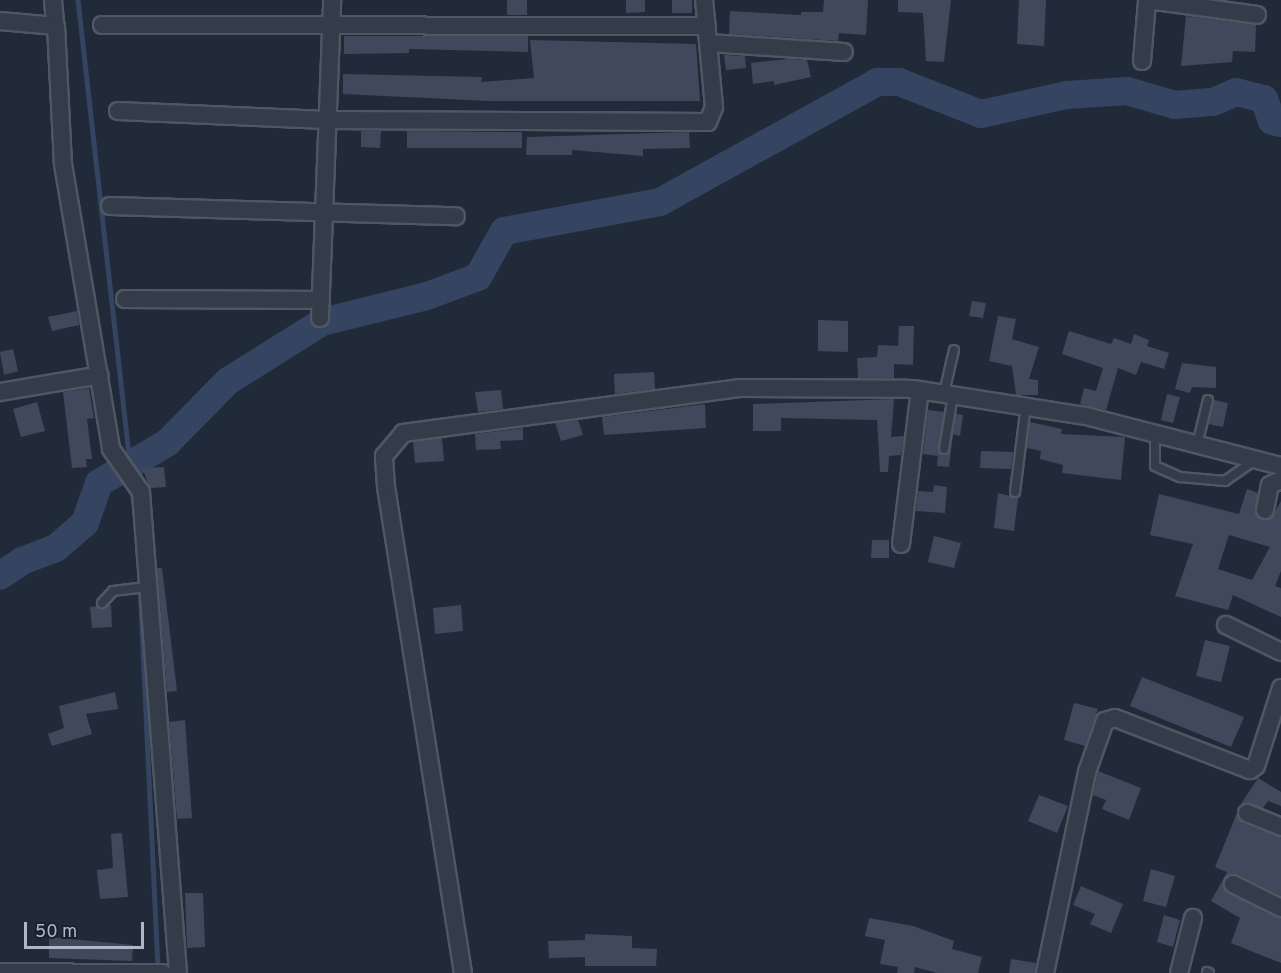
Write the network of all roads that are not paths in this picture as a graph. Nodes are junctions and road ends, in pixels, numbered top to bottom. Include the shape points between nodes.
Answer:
1 (53, 0) edge
2 (332, 0) edge
3 (704, 0) edge
4 (1148, 1) edge
5 (1257, 15) dead end
6 (0, 21) edge
7 (55, 24) junction
8 (102, 25) dead end
9 (330, 28) junction
10 (708, 34) junction
11 (844, 52) dead end
12 (1142, 61) dead end
13 (117, 111) dead end
14 (326, 120) junction
15 (110, 206) dead end
16 (323, 214) junction
17 (456, 216) dead end
18 (125, 299) dead end
19 (321, 300) junction
20 (320, 318) dead end
21 (954, 350) dead end
22 (100, 375) junction
23 (920, 390) junction
24 (0, 392) edge
25 (948, 394) junction
26 (1208, 400) dead end
27 (1026, 405) junction
28 (1155, 430) junction
29 (1198, 441) junction
30 (944, 449) dead end
31 (1256, 458) junction
32 (1281, 466) edge
33 (1281, 480) edge
34 (1015, 492) dead end
35 (1265, 510) dead end
36 (901, 544) dead end
37 (146, 587) junction
38 (102, 603) dead end
39 (1226, 625) dead end
40 (1281, 652) edge
41 (1281, 688) edge
42 (1247, 813) dead end
43 (1281, 827) edge
44 (1233, 884) dead end
45 (1281, 908) edge
46 (1193, 918) dead end
47 (0, 972) edge
48 (154, 972) edge
49 (163, 973) edge
50 (170, 973) edge
51 (178, 973) edge
52 (190, 973) edge
53 (464, 973) edge
54 (1046, 973) edge
55 (1179, 973) edge

1 - 7 street
2 - 9 street
3 - 10 street
4 - 5 street
4 - 12 street
6 - 7 street
7 - 22 street via 63,164
8 - 9 street
9 - 10 street
9 - 14 street
10 - 11 street
10 - 14 street via 714,107 708,123
13 - 14 street
14 - 16 street
15 - 16 street
16 - 17 street
16 - 19 street
18 - 19 street
19 - 20 street
21 - 25 lane
22 - 24 street
22 - 37 street via 116,462 141,492
23 - 25 street
23 - 36 street
23 - 53 street via 741,388 441,425 410,430 394,440 384,456 386,487
25 - 27 street
25 - 30 lane
26 - 29 lane
27 - 28 street
27 - 34 lane
28 - 29 street
28 - 31 lane via 1155,466 1180,477 1225,481
29 - 31 street
31 - 32 street
33 - 35 street via 1270,486
37 - 38 lane via 113,591
37 - 51 street
39 - 40 street
41 - 54 street via 1256,766 1250,770 1115,718 1105,721 1087,772
42 - 43 street
44 - 45 street
46 - 55 street
47 - 48 street
48 - 49 street
50 - 51 street
51 - 52 street

